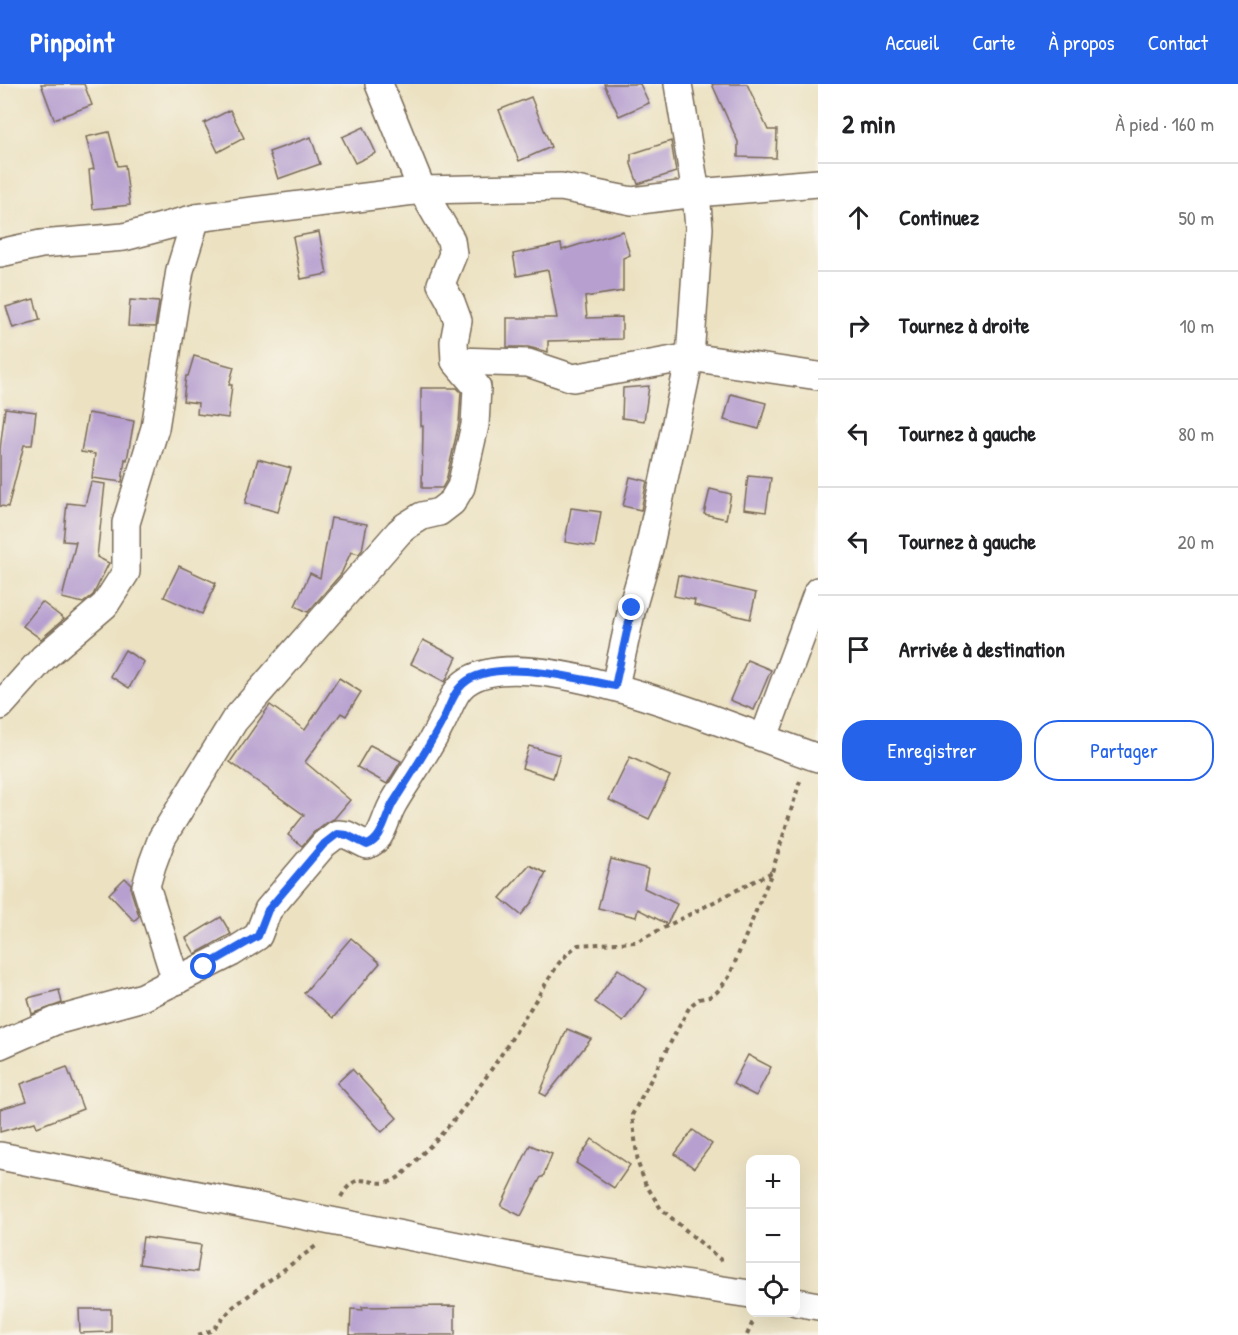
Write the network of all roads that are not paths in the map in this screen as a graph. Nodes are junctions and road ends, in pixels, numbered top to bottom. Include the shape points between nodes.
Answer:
1 (379, 84) edge
2 (678, 84) edge
3 (818, 183) edge
4 (422, 190) junction
5 (696, 193) junction
6 (196, 218) junction
7 (0, 253) edge
8 (690, 357) junction
9 (455, 361) junction
10 (818, 376) edge
11 (818, 591) edge
12 (615, 686) junction
13 (0, 706) edge
14 (764, 737) junction
15 (813, 757) edge
16 (176, 981) junction
17 (0, 1045) edge
18 (0, 1156) edge
19 (746, 1293) edge
20 (800, 1303) edge
21 (818, 1306) edge

1 - 4 street
2 - 5 street
3 - 5 street
4 - 5 street via 561,187 632,201
4 - 6 street
4 - 9 street via 452,240 453,254 441,284 458,321
5 - 8 street via 699,228
6 - 7 street via 124,237 41,244
6 - 13 street via 180,270 155,428 126,523 126,572 105,605 43,658
8 - 9 street via 573,378 528,363
8 - 10 street
8 - 12 street via 650,549
9 - 16 street via 477,387 475,425 465,472 452,502 399,532 234,721 162,838 146,886
11 - 14 street
12 - 14 street
12 - 16 street via 506,670 475,676 463,684 372,843 367,845 337,834 268,910 258,936
14 - 15 street
16 - 17 street via 143,997 55,1021
18 - 19 street via 555,1265
20 - 21 street

